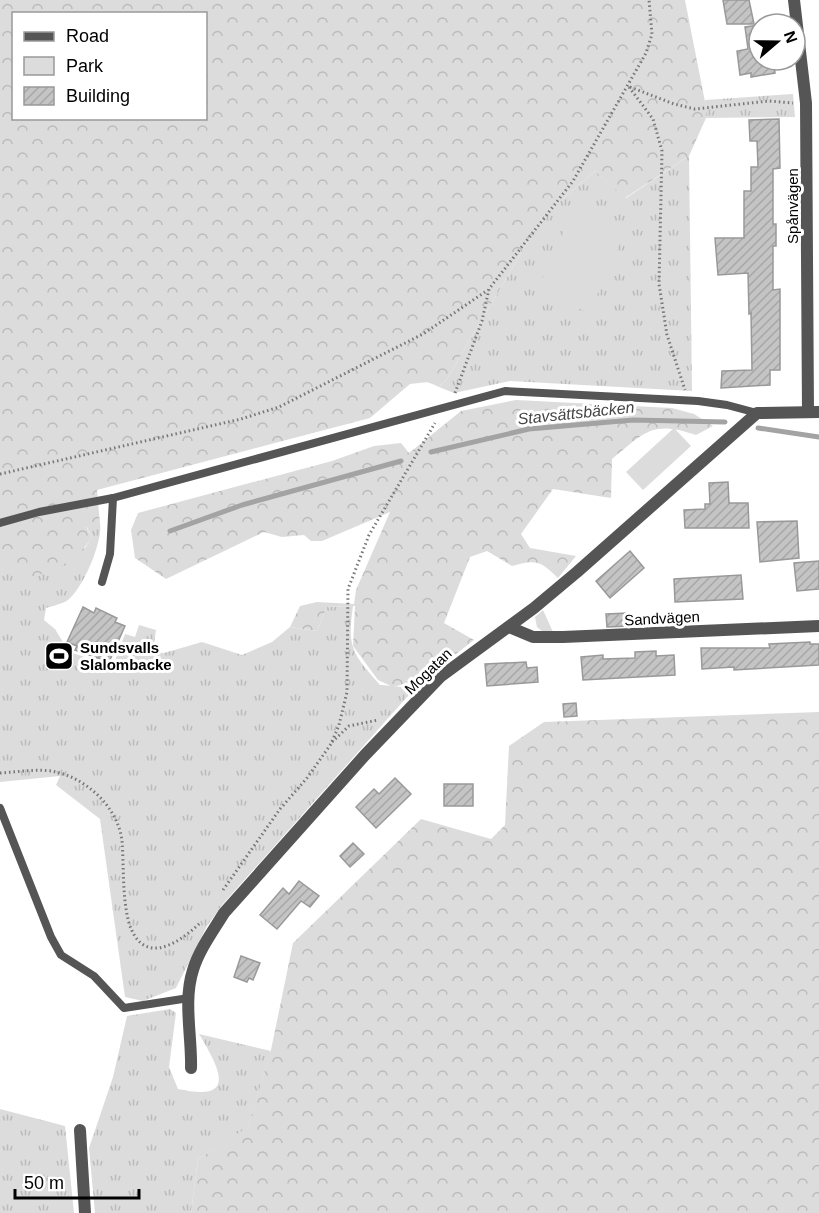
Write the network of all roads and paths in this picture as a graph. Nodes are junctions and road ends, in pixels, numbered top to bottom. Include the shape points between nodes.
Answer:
1 (650, 0) edge
2 (794, 0) edge
3 (629, 87) junction
4 (806, 104) junction
5 (489, 289) junction
6 (689, 401) junction
7 (446, 406) junction
8 (814, 412) edge
9 (757, 413) junction
10 (0, 474) edge
11 (113, 498) junction
12 (0, 523) edge
13 (102, 582) dead end
14 (819, 626) edge
15 (509, 627) junction
16 (392, 730) junction
17 (331, 744) junction
18 (0, 773) edge
19 (0, 808) edge
20 (221, 892) dead end
21 (202, 920) dead end
22 (189, 998) junction
23 (191, 1068) dead end
24 (80, 1130) dead end
25 (85, 1213) edge

1 - 3 path via 652,34
2 - 4 street, Spånvägen
3 - 4 path via 695,109 769,101
3 - 5 path via 559,202
3 - 6 path via 653,119 662,152 658,284 667,335
4 - 8 street, Spånvägen
5 - 7 path via 482,321
5 - 10 path via 423,334 279,407
6 - 7 lane via 505,391
6 - 9 lane
7 - 11 lane
7 - 17 path via 369,536 351,580 346,609 347,692
8 - 9 street
9 - 15 street, Mogatan
11 - 12 lane
11 - 13 lane via 110,554
14 - 15 street, Sandvägen via 563,638 532,637
15 - 16 street, Mogatan via 440,677
16 - 17 path via 378,720 363,721 349,726
16 - 22 street, Mogatan via 224,913 193,970
17 - 20 path
18 - 21 path via 52,772 85,785 101,798 114,815 121,838 129,923 137,939 147,947 159,950 184,938
19 - 22 lane via 61,955 94,976 124,1008
22 - 23 street, Mogatan
24 - 25 street

